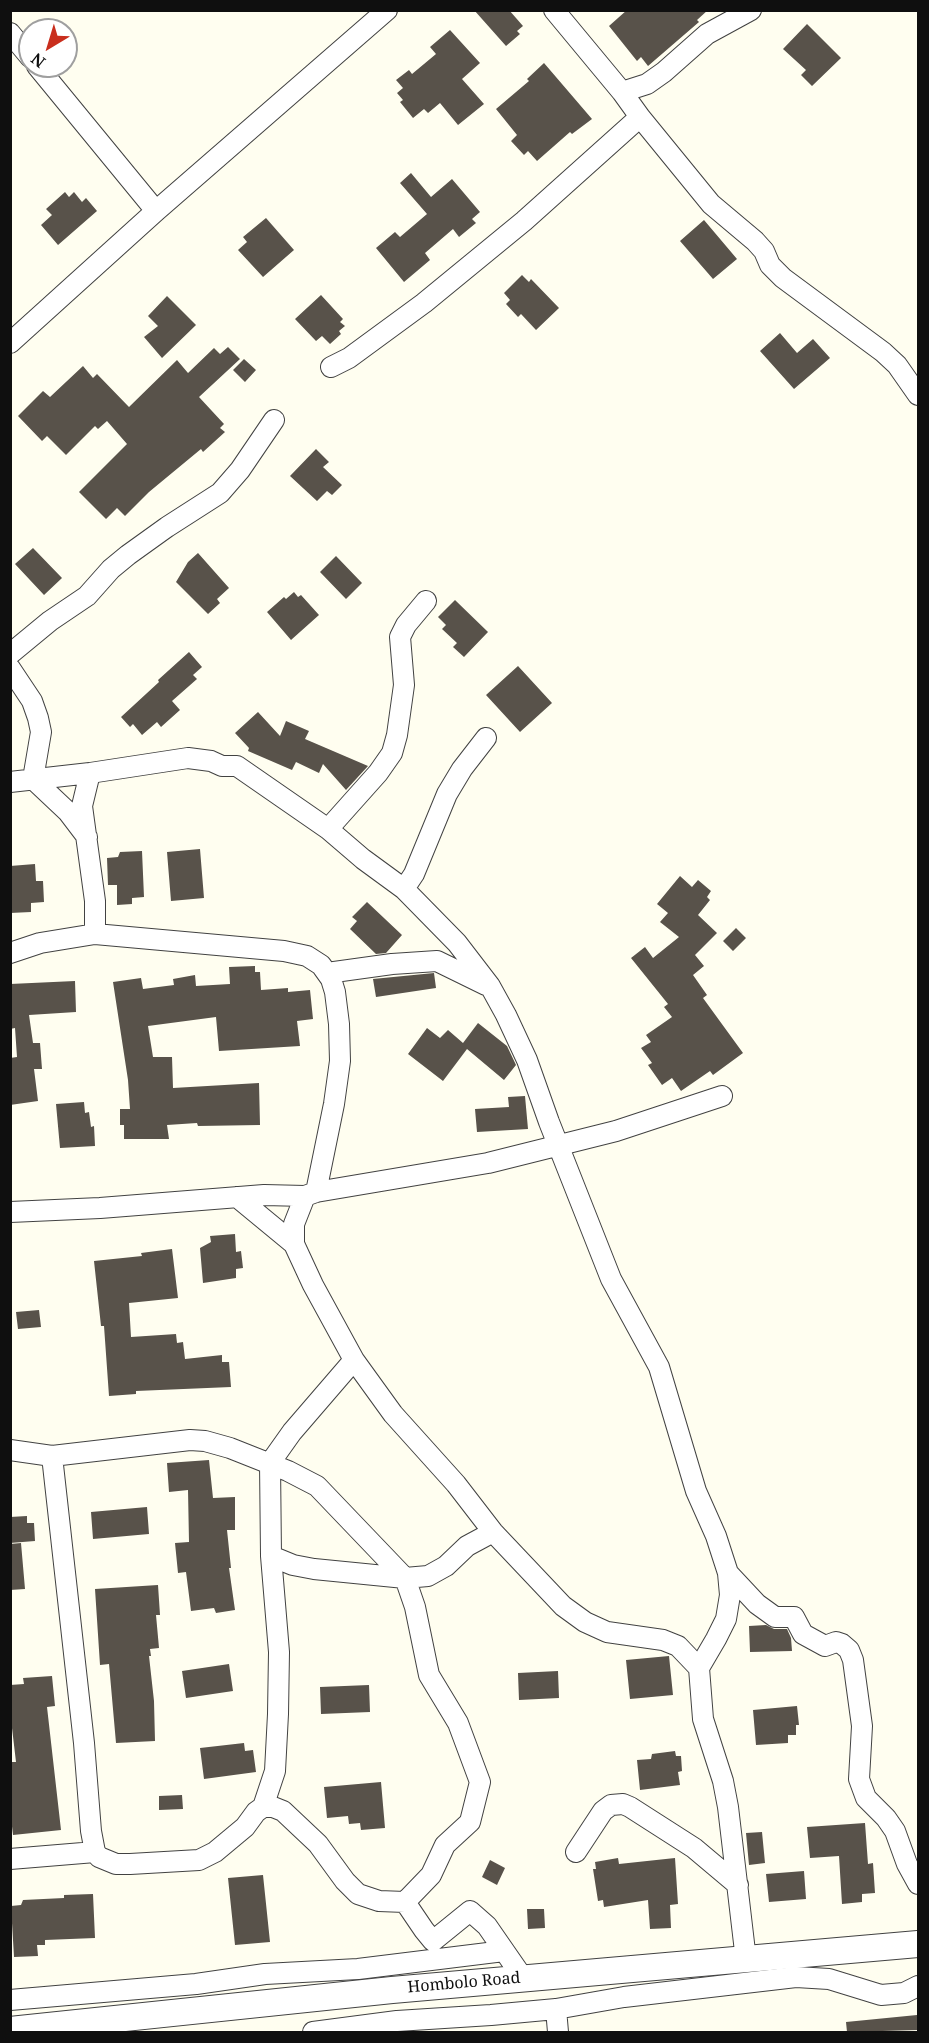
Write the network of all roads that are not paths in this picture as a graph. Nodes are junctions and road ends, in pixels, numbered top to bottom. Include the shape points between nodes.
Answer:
1 (387, 10) edge
2 (554, 10) edge
3 (751, 10) edge
4 (47, 78) edge
5 (622, 92) junction
6 (640, 117) junction
7 (156, 211) junction
8 (10, 343) edge
9 (331, 367) dead end
10 (918, 395) edge
11 (274, 420) dead end
12 (426, 601) dead end
13 (10, 654) edge
14 (10, 668) edge
15 (486, 738) dead end
16 (90, 773) junction
17 (33, 779) junction
18 (10, 782) edge
19 (328, 829) junction
20 (87, 837) junction
21 (404, 889) junction
22 (95, 934) junction
23 (10, 953) edge
24 (327, 973) junction
25 (490, 986) junction
26 (722, 1096) dead end
27 (558, 1145) junction
28 (311, 1194) junction
29 (237, 1197) junction
30 (10, 1212) edge
31 (294, 1244) junction
32 (354, 1360) junction
33 (10, 1450) edge
34 (52, 1456) junction
35 (270, 1463) junction
36 (493, 1532) junction
37 (271, 1556) junction
38 (728, 1573) junction
39 (405, 1578) junction
40 (699, 1668) junction
41 (263, 1807) junction
42 (95, 1852) junction
43 (576, 1852) dead end
44 (10, 1859) edge
45 (918, 1884) edge
46 (738, 1885) junction
47 (405, 1902) junction
48 (918, 1944) edge
49 (504, 1951) junction
50 (746, 1960) junction
51 (523, 1978) junction
52 (918, 1986) edge
53 (10, 2000) edge
54 (556, 2009) junction
55 (10, 2030) edge
56 (313, 2032) edge
57 (558, 2032) edge

1 - 7 street
2 - 5 street
3 - 5 street via 707,34 647,84
4 - 7 street
5 - 6 street
6 - 9 street via 524,221 424,303
6 - 10 street via 711,204 760,246 774,270 883,352
7 - 8 street
11 - 13 street via 220,494 128,555 87,596
12 - 19 street via 400,637 404,685 392,753
14 - 17 street via 32,701 41,732
15 - 21 street via 447,794
16 - 17 street
16 - 19 street via 188,758 237,766
16 - 20 street via 82,806
17 - 18 street
17 - 20 street via 68,812
19 - 21 street
20 - 22 street
21 - 25 street via 458,943
22 - 23 street
22 - 24 street via 284,951 315,960
24 - 25 street via 437,961
24 - 28 street via 335,992 340,1061 334,1104
25 - 27 street via 527,1060
26 - 27 street via 616,1131
27 - 28 street via 488,1163
27 - 38 street via 618,1294 659,1367 696,1491
28 - 29 street
28 - 31 street via 294,1224
29 - 30 street
29 - 31 street
31 - 32 street
32 - 35 street
32 - 36 street via 393,1414
33 - 34 street
34 - 35 street via 190,1440 230,1448
34 - 42 street
35 - 37 street
35 - 39 street via 317,1486
36 - 39 street via 466,1546 446,1566 428,1576
36 - 40 street via 563,1606 585,1622 607,1632 678,1646
37 - 39 street via 314,1569
37 - 41 street via 279,1652 278,1704 275,1772
38 - 40 street via 726,1619
38 - 45 street via 775,1617 794,1617 803,1634 825,1646 836,1642 849,1650 862,1726 859,1779 866,1798 895,1831
39 - 47 street via 429,1675 458,1723 480,1782 470,1822 445,1845 431,1875
40 - 46 street via 703,1719 723,1781
41 - 42 street via 215,1852 198,1860 116,1864
41 - 47 street via 283,1811 298,1824 358,1894 379,1901
42 - 44 street
43 - 46 street via 603,1811 611,1805 623,1804 694,1848
46 - 50 street
47 - 49 street via 434,1941 470,1911 487,1926
48 - 50 street, Hombolo Road
49 - 51 street
49 - 53 street via 369,1968 265,1974
50 - 51 street, Hombolo Road
51 - 55 street, Hombolo Road
52 - 54 street via 898,1994 881,1995 829,1979 796,1977
54 - 56 street via 397,2021
54 - 57 street

